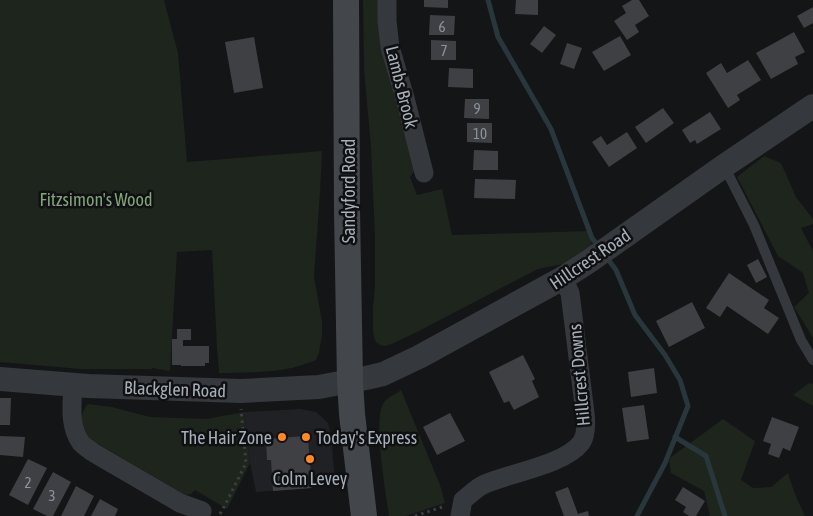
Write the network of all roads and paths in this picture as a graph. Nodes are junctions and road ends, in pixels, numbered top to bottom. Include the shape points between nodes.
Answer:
1 (346, 0) edge
2 (387, 0) edge
3 (813, 106) edge
4 (724, 166) junction
5 (424, 173) dead end
6 (563, 278) junction
7 (813, 360) edge
8 (0, 379) edge
9 (350, 382) junction
10 (73, 385) junction
11 (241, 409) dead end
12 (461, 508) edge
13 (211, 513) joint
14 (364, 516) edge
15 (415, 516) edge

1 - 9 main road, Sandyford Road
2 - 5 street, Lambs Brook via 390,47
3 - 4 street, Hillcrest Road
4 - 6 street, Hillcrest Road
4 - 7 lane via 754,225 801,340
6 - 9 street, Hillcrest Road via 419,357 383,374
6 - 12 street, Hillcrest Downs via 570,293 585,413 586,428 582,442 564,457 483,484
8 - 10 street, Blackglen Road
9 - 10 street, Blackglen Road via 241,391
9 - 14 main road, Sandyford Road
10 - 13 street via 73,424 82,444 180,503
11 - 13 path via 246,463 225,505
12 - 15 path

